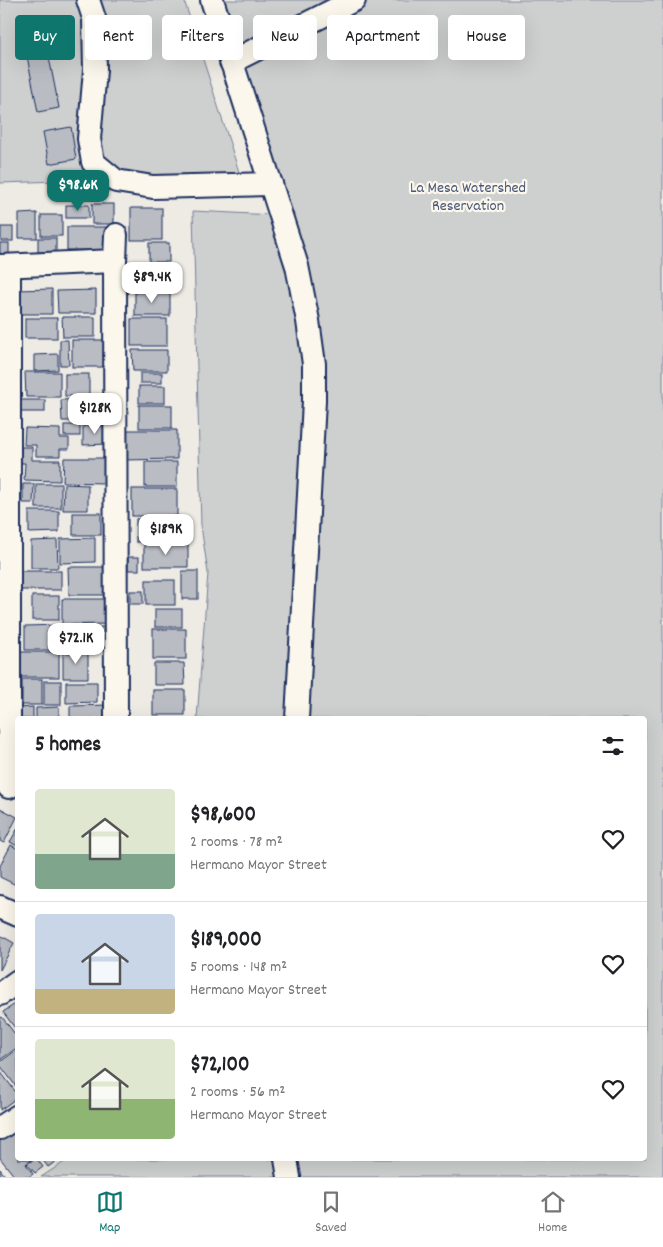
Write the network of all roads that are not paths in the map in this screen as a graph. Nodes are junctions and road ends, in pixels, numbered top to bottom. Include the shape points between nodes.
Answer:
1 (88, 0) edge
2 (212, 0) edge
3 (354, 0) edge
4 (231, 62) junction
5 (271, 184) junction
6 (116, 235) dead end
7 (114, 260) junction
8 (5, 266) edge
9 (116, 716) edge
10 (297, 716) edge
11 (9, 787) edge
12 (0, 907) edge
13 (15, 914) edge
14 (15, 983) edge
15 (0, 994) edge
16 (15, 1118) edge
17 (0, 1128) edge
18 (286, 1161) edge
19 (289, 1177) edge

1 - 5 street via 94,18 95,70 89,139 93,162 116,181 153,188
2 - 4 street
3 - 4 street
4 - 5 street
5 - 10 street via 297,266 314,364
6 - 7 street
7 - 8 street
7 - 9 street
8 - 11 street
12 - 13 street
14 - 15 street
16 - 17 street
18 - 19 street

